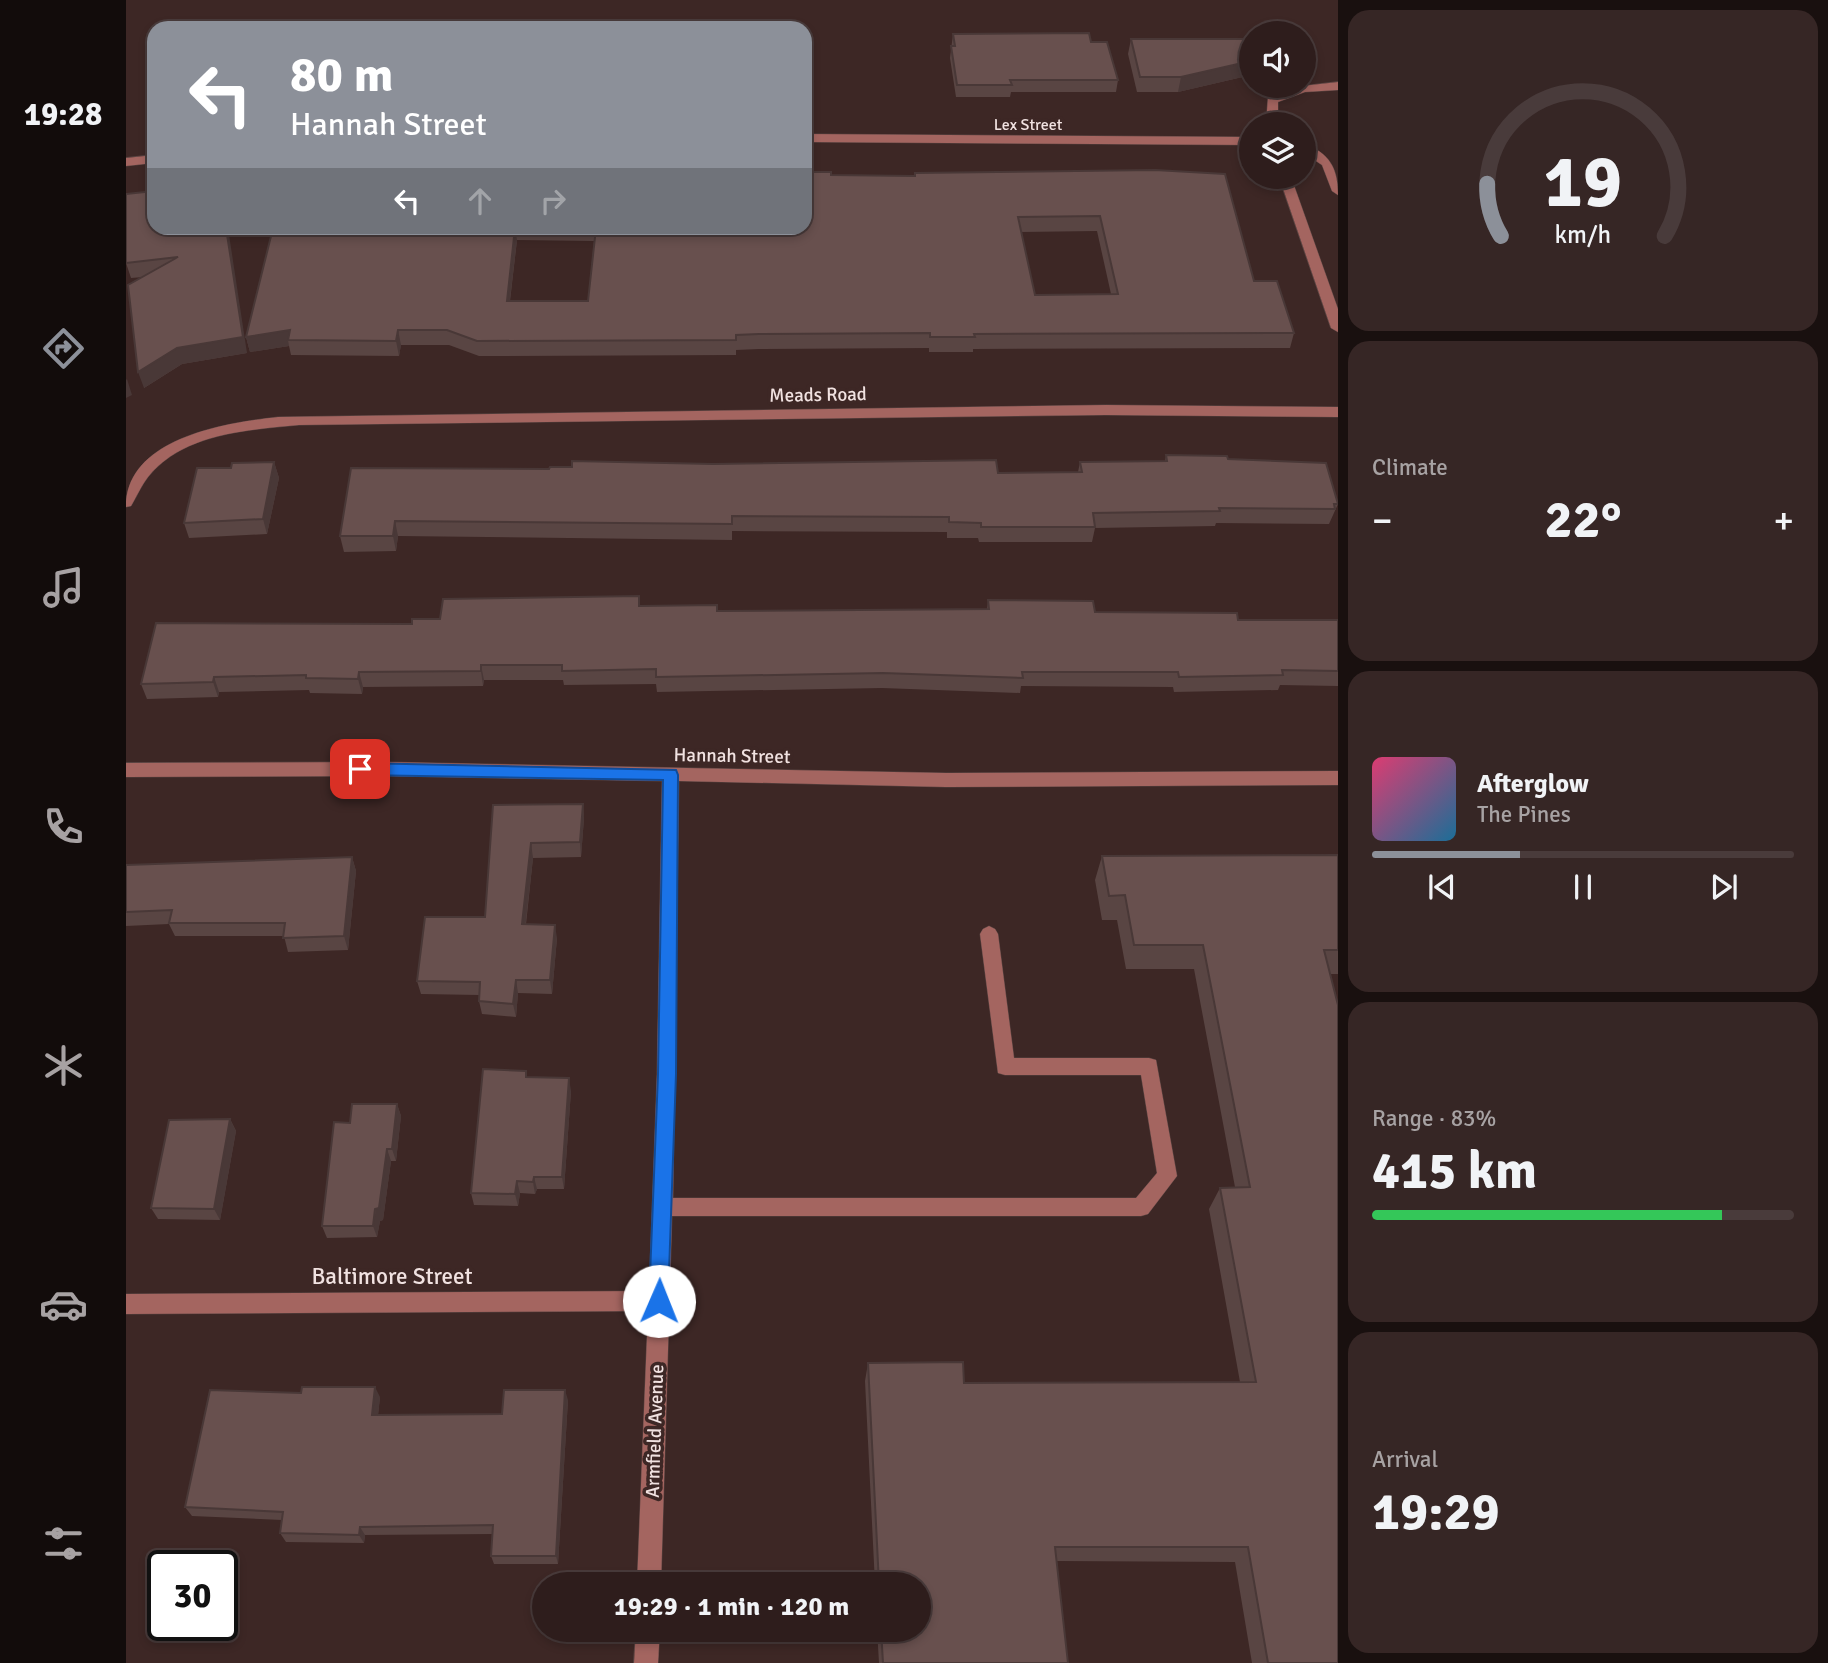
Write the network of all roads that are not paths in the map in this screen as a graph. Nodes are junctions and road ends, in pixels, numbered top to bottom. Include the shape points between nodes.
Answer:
1 (1338, 86) edge
2 (1272, 112) edge
3 (812, 138) edge
4 (1239, 141) edge
5 (1316, 156) edge
6 (147, 160) edge
7 (126, 162) edge
8 (1289, 189) edge
9 (1338, 191) edge
10 (1338, 328) edge
11 (1338, 412) edge
12 (126, 502) edge
13 (126, 769) edge
14 (671, 775) junction
15 (1338, 778) edge
16 (989, 934) dead end
17 (661, 1207) junction
18 (659, 1301) junction
19 (126, 1304) edge
20 (649, 1572) edge
21 (647, 1642) edge
22 (646, 1663) edge

1 - 2 street via 1303,89 1272,100
3 - 4 street, Lex Street
5 - 9 street via 1327,163
6 - 7 street
8 - 10 street
11 - 12 street, Meads Road via 1106,410 299,420 224,428 181,444 145,471
13 - 14 street, Hannah Street
14 - 15 street, Hannah Street via 946,780
14 - 17 street, Armfield Avenue
16 - 17 street via 1005,1067 1149,1066 1167,1176 1141,1208
17 - 18 street, Armfield Avenue
18 - 19 street, Baltimore Street
18 - 20 street, Armfield Avenue
21 - 22 street

